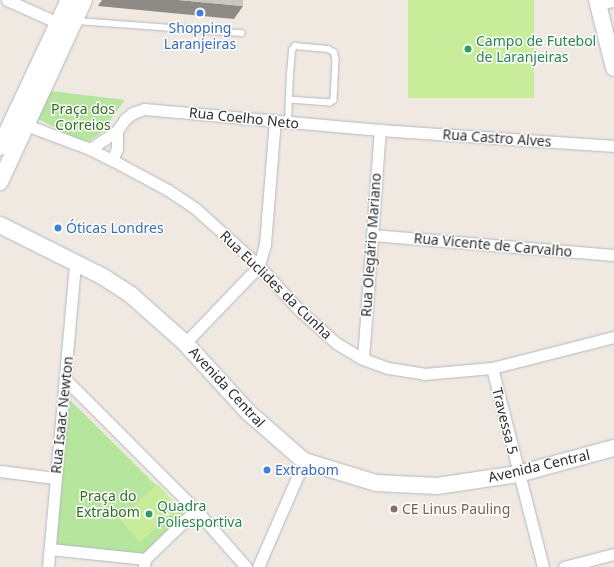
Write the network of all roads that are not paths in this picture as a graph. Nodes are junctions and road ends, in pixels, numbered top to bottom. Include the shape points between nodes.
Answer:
1 (7, 0) edge
2 (69, 0) edge
3 (84, 0) edge
4 (614, 1) edge
5 (598, 2) edge
6 (75, 20) junction
7 (58, 23) junction
8 (242, 33) dead end
9 (614, 68) edge
10 (289, 100) junction
11 (275, 121) junction
12 (288, 123) junction
13 (26, 125) junction
14 (380, 130) junction
15 (117, 131) junction
16 (614, 146) edge
17 (0, 147) edge
18 (90, 149) junction
19 (112, 160) junction
20 (0, 182) edge
21 (0, 226) edge
22 (372, 235) junction
23 (614, 255) edge
24 (75, 262) junction
25 (259, 266) junction
26 (614, 337) edge
27 (185, 343) junction
28 (363, 360) junction
29 (492, 368) junction
30 (66, 380) junction
31 (614, 448) edge
32 (304, 461) junction
33 (0, 471) edge
34 (518, 474) junction
35 (55, 478) junction
36 (196, 510) junction
37 (50, 549) junction
38 (614, 554) edge
39 (601, 562) edge
40 (144, 563) edge
41 (48, 567) edge
42 (246, 567) edge
43 (258, 567) edge
44 (543, 567) edge
45 (564, 567) edge

1 - 7 street
2 - 7 street
3 - 6 street
4 - 5 street
5 - 9 street
6 - 8 lane
6 - 13 street
7 - 17 street
10 - 10 lane via 292,50 295,46 328,49 334,52 334,100 330,103
10 - 12 lane
11 - 12 street, Rua Coelho Neto
11 - 15 street, Rua Coelho Neto via 144,109 125,118
11 - 25 street via 265,244
12 - 14 street, Rua Coelho Neto
13 - 18 street, Rua Euclides da Cunha
13 - 20 street
14 - 16 street, Rua Castro Alves
14 - 22 street, Rua Olegário Mariano
15 - 18 street, Rua Coelho Neto
15 - 19 street via 117,149
18 - 19 street, Rua Euclides da Cunha
19 - 25 street, Rua Euclides da Cunha via 168,190 196,209
21 - 24 street, Avenida Central
22 - 23 street, Rua Vicente de Carvalho
22 - 28 street, Rua Olegário Mariano
24 - 27 street, Avenida Central via 131,295
24 - 30 street, Rua Isaac Newton
25 - 27 street
25 - 28 street, Rua Euclides da Cunha via 299,310 336,343
26 - 29 street, Rua Euclides da Cunha
27 - 32 street, Avenida Central via 248,412
28 - 29 street, Rua Euclides da Cunha via 388,368 424,374
29 - 34 street, Travessa 5
30 - 35 street, Rua Isaac Newton
30 - 36 street
31 - 34 street, Avenida Central
32 - 34 street, Avenida Central via 376,483 409,486 437,486
32 - 43 street
33 - 35 street
34 - 44 street, Travessa 5
35 - 37 street, Rua Isaac Newton
36 - 40 street
36 - 42 street
37 - 40 street
37 - 41 street, Rua Isaac Newton
38 - 39 street
39 - 45 street

